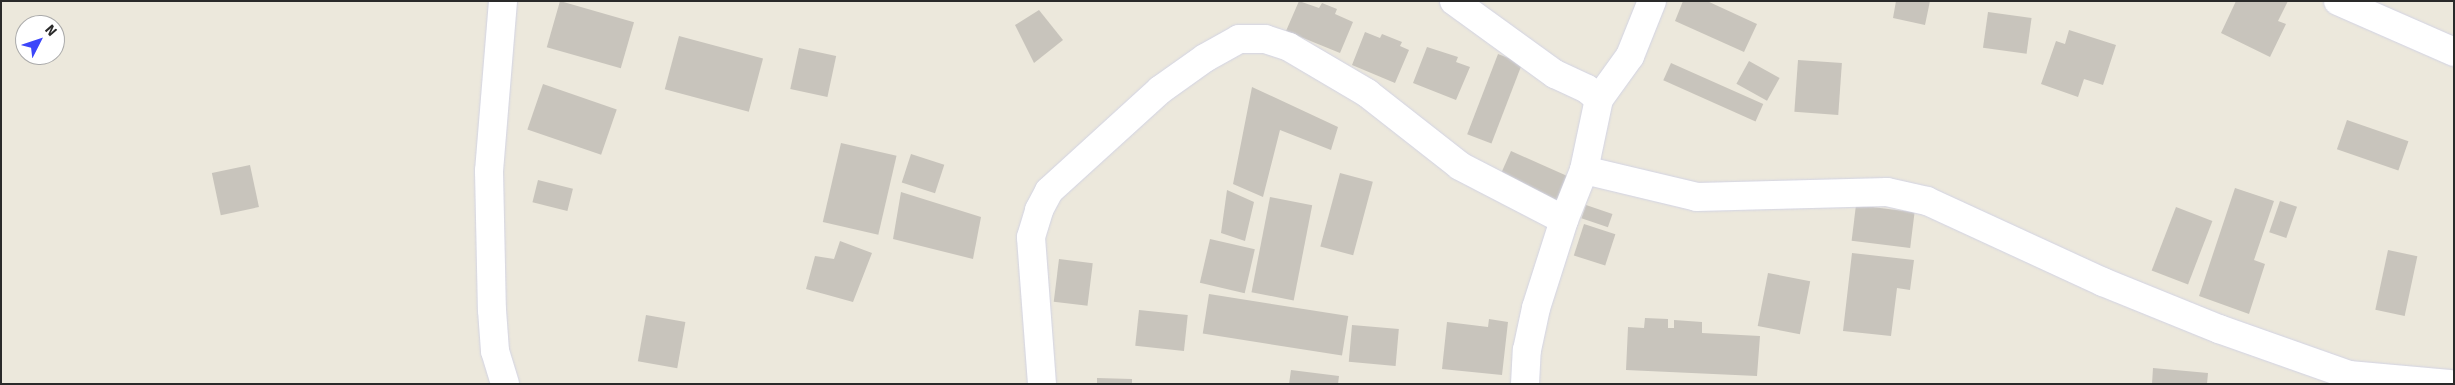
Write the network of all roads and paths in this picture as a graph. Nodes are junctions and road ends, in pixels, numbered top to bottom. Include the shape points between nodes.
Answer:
1 (503, 1) edge
2 (1454, 1) edge
3 (1652, 1) edge
4 (2338, 1) edge
5 (2454, 52) edge
6 (1599, 99) junction
7 (1584, 170) junction
8 (1564, 220) junction
9 (505, 384) edge
10 (1042, 384) edge
11 (1524, 384) edge
12 (2450, 384) edge

1 - 9 street via 489,171 495,351
2 - 6 street via 1555,74 1587,89
3 - 6 street via 1630,56
4 - 5 street
6 - 7 street
7 - 8 street
7 - 12 street via 1697,197 1887,192 1927,201 2104,282 2219,329 2349,375
8 - 10 street via 1460,166 1367,93 1289,46 1265,39 1239,39 1160,90 1049,191 1039,210 1032,237
8 - 11 street via 1536,308

